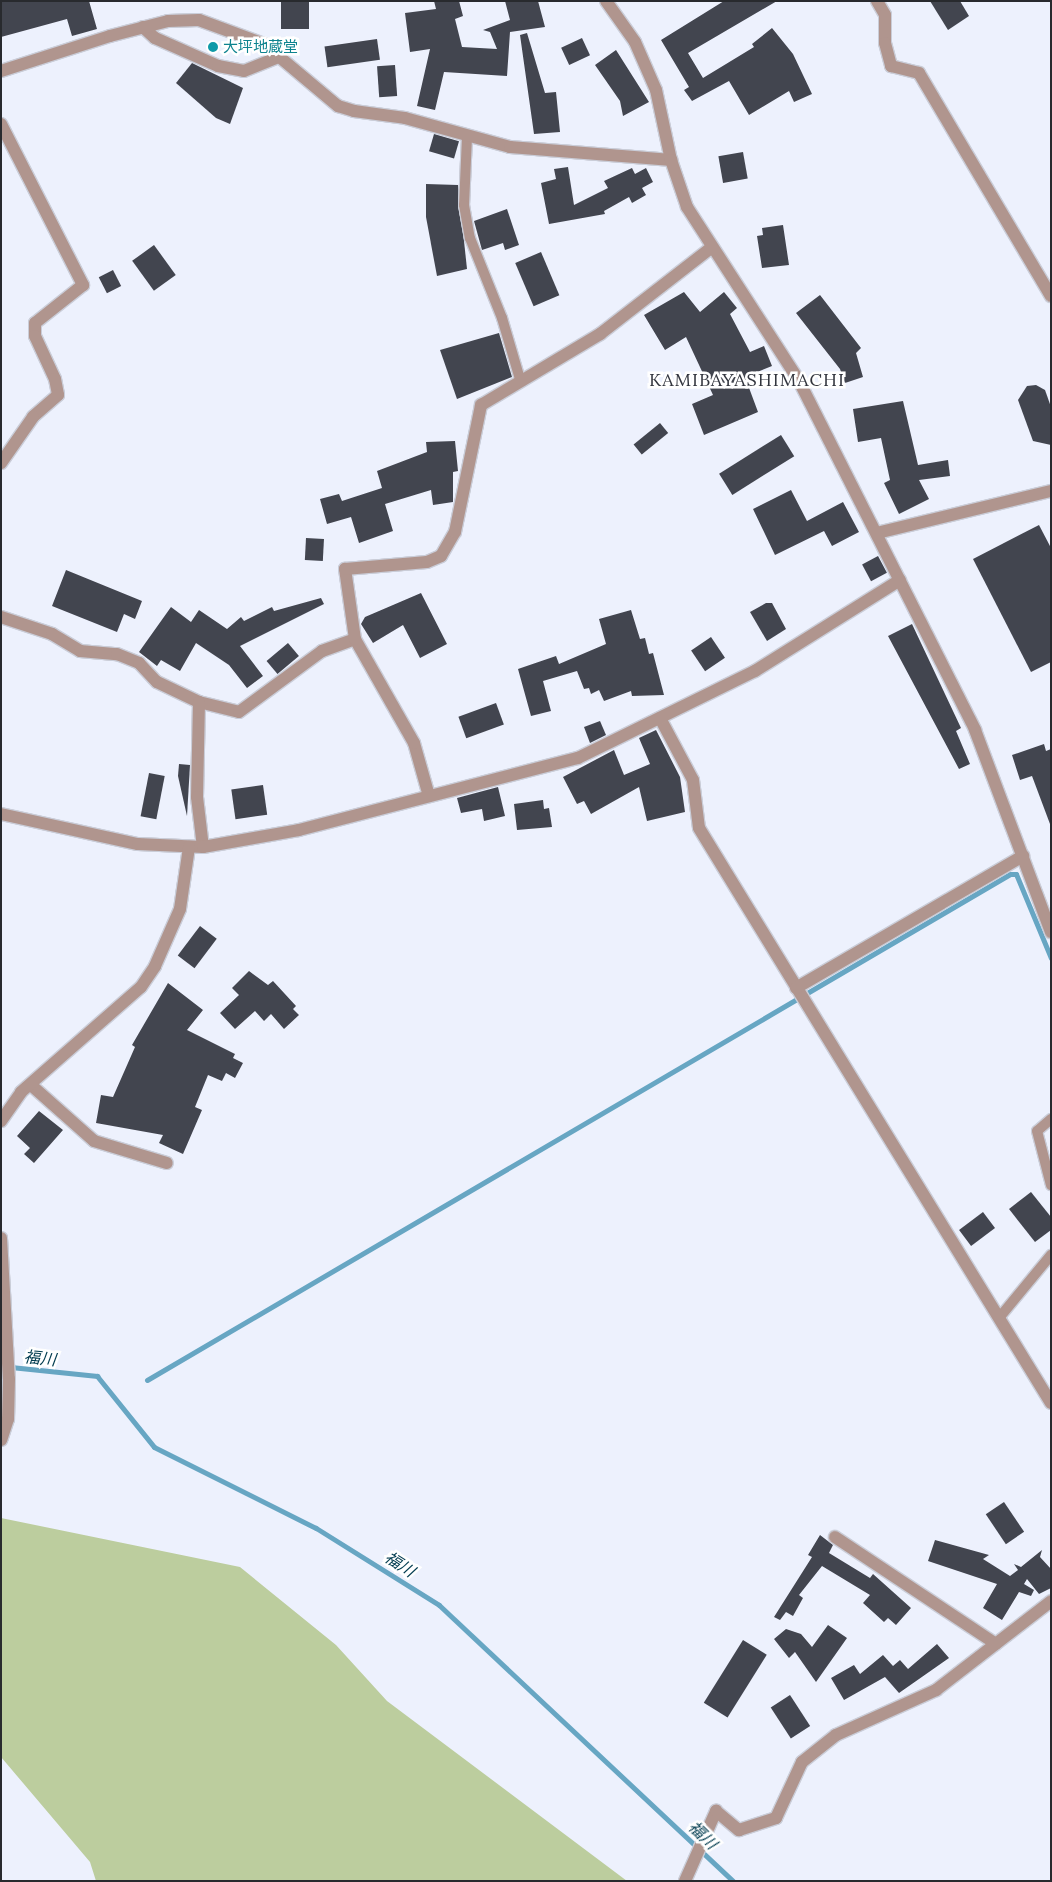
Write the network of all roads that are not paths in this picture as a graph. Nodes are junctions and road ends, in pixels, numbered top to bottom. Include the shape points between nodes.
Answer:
1 (606, 1) edge
2 (877, 1) edge
3 (143, 27) junction
4 (279, 57) junction
5 (2, 74) edge
6 (1, 124) edge
7 (467, 137) junction
8 (671, 160) junction
9 (711, 248) junction
10 (1051, 296) edge
11 (520, 380) junction
12 (1, 464) edge
13 (1051, 491) edge
14 (877, 533) junction
15 (900, 580) junction
16 (1, 616) edge
17 (356, 639) junction
18 (199, 702) junction
19 (660, 718) junction
20 (429, 796) junction
21 (1, 814) edge
22 (190, 847) junction
23 (203, 847) junction
24 (1022, 856) junction
25 (1051, 932) edge
26 (796, 988) junction
27 (31, 1085) junction
28 (1051, 1119) edge
29 (1, 1121) edge
30 (167, 1163) dead end
31 (1051, 1185) edge
32 (1, 1238) edge
33 (1051, 1255) edge
34 (999, 1318) junction
35 (1051, 1403) edge
36 (1, 1440) edge
37 (835, 1536) dead end
38 (1051, 1602) edge
39 (996, 1644) junction
40 (685, 1881) edge

1 - 8 street via 635,42 656,90
2 - 10 street via 885,15 885,43 891,66 919,73
3 - 4 street via 200,20 264,44
3 - 4 street via 155,38 218,66 244,71
3 - 5 street
4 - 7 street via 338,106 405,118
6 - 12 street via 83,285 36,323 36,336 55,379 58,396 33,418
7 - 8 street via 510,147
7 - 11 lane via 464,205 470,238 502,318
8 - 9 street via 688,207
9 - 11 street via 600,334
9 - 14 street via 798,379
11 - 17 street via 481,405 455,532 441,556 427,562 378,563 345,569
13 - 14 street
14 - 15 street
15 - 19 street via 755,671
15 - 24 street via 975,730
16 - 18 street via 52,634 80,651 117,654 139,663 158,682
17 - 18 street via 322,651 238,712
17 - 20 street via 414,743
18 - 23 street via 197,798
19 - 20 street via 578,758
19 - 26 street via 693,780 699,828
20 - 23 street via 299,830
21 - 22 street via 138,844
22 - 23 street
22 - 27 street via 180,909 155,966 121,1007
24 - 25 street
24 - 26 street
26 - 34 street
27 - 29 street
27 - 30 street via 94,1141
28 - 31 lane via 1037,1131
32 - 36 street via 9,1379 8,1419
33 - 34 lane
34 - 35 street
37 - 39 street
38 - 39 street
39 - 40 street via 936,1690 836,1734 802,1762 776,1818 740,1830 716,1811

